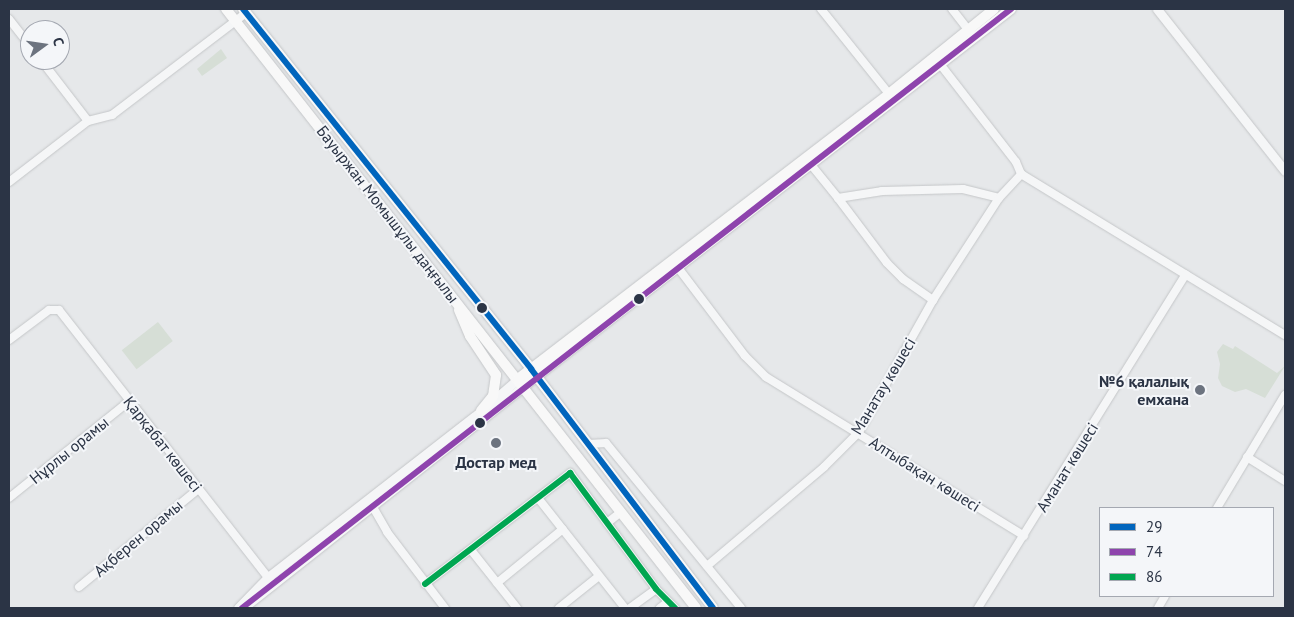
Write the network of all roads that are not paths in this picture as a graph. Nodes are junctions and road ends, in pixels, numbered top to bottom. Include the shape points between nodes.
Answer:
1 (226, 9) edge
2 (821, 9) edge
3 (952, 9) edge
4 (994, 9) edge
5 (1011, 9) edge
6 (1157, 9) edge
7 (244, 11) edge
8 (9, 19) edge
9 (236, 21) junction
10 (20, 33) edge
11 (972, 33) junction
12 (940, 64) junction
13 (49, 70) edge
14 (889, 94) junction
15 (88, 121) junction
16 (808, 161) junction
17 (1285, 171) edge
18 (1021, 174) junction
19 (9, 182) edge
20 (838, 198) junction
21 (999, 198) junction
22 (679, 269) junction
23 (1186, 274) junction
24 (454, 297) junction
25 (933, 300) junction
26 (1285, 335) edge
27 (9, 340) edge
28 (534, 373) junction
29 (521, 382) junction
30 (1285, 395) edge
31 (128, 401) junction
32 (481, 411) junction
33 (858, 432) junction
34 (588, 444) junction
35 (1247, 458) junction
36 (1285, 481) edge
37 (197, 490) junction
38 (9, 498) edge
39 (538, 498) junction
40 (369, 501) junction
41 (1218, 507) edge
42 (621, 512) junction
43 (607, 523) junction
44 (563, 529) junction
45 (1024, 536) junction
46 (471, 550) junction
47 (707, 566) junction
48 (599, 576) junction
49 (268, 577) junction
50 (497, 583) junction
51 (425, 584) junction
52 (274, 585) junction
53 (79, 587) dead end
54 (656, 588) junction
55 (1164, 597) edge
56 (668, 602) junction
57 (240, 608) edge
58 (445, 608) edge
59 (516, 608) edge
60 (559, 608) edge
61 (625, 608) edge
62 (630, 608) edge
63 (660, 608) edge
64 (675, 608) edge
65 (696, 608) edge
66 (713, 608) edge
67 (741, 608) edge
68 (978, 608) edge
69 (1158, 608) edge

1 - 9 main road, Бауыржан Момышұлы даңғылы
2 - 14 street
3 - 11 street
4 - 11 main road
5 - 11 main road
6 - 17 street
7 - 9 street
7 - 28 main road, Бауыржан Момышұлы даңғылы
8 - 10 street
9 - 15 street via 112,114
9 - 24 main road, Бауыржан Момышұлы даңғылы
11 - 12 main road
11 - 14 main road
12 - 16 main road
12 - 18 street via 1016,162
13 - 15 street
14 - 16 main road
15 - 19 street
16 - 20 street
16 - 22 main road
16 - 28 main road
18 - 21 street, Манатау көшесі
18 - 23 street
20 - 21 street via 882,191 963,189
20 - 25 street via 887,264
21 - 25 street, Манатау көшесі
22 - 28 main road
22 - 33 street, Алтыбақан көшесі via 745,356 766,377
23 - 26 street
23 - 45 street, Аманат көшесі
24 - 29 main road, Бауыржан Момышұлы даңғылы
24 - 32 main road via 470,336 496,374 493,396
25 - 33 street, Манатау көшесі
27 - 31 street, Қарқабат көшесі via 49,310 59,310
28 - 29 main road
28 - 34 main road, Бауыржан Момышұлы даңғылы
29 - 32 street
29 - 40 street
29 - 42 main road, Бауыржан Момышұлы даңғылы
30 - 35 street
31 - 37 street, Қарқабат көшесі
31 - 38 street, Нұрлы орамы
32 - 40 street
33 - 45 street, Алтыбақан көшесі
33 - 47 street, Манатау көшесі via 824,467
34 - 47 street via 606,443
34 - 66 main road, Бауыржан Момышұлы даңғылы
35 - 36 street
35 - 41 street
37 - 49 street, Қарқабат көшесі
37 - 53 street, Ақберен орамы
39 - 43 street via 570,473
39 - 44 street
39 - 46 street
40 - 49 street
40 - 51 street
40 - 52 street
42 - 43 street
42 - 65 main road, Бауыржан Момышұлы даңғылы
43 - 54 street
44 - 48 street
44 - 50 street
45 - 68 street, Аманат көшесі
46 - 50 street
46 - 51 street
47 - 67 street
48 - 60 street
48 - 61 street
49 - 52 street, Қарқабат көшесі
49 - 57 street
50 - 59 street
51 - 58 street
52 - 57 street
54 - 56 street
54 - 62 street
55 - 69 street
56 - 63 street
56 - 64 street

